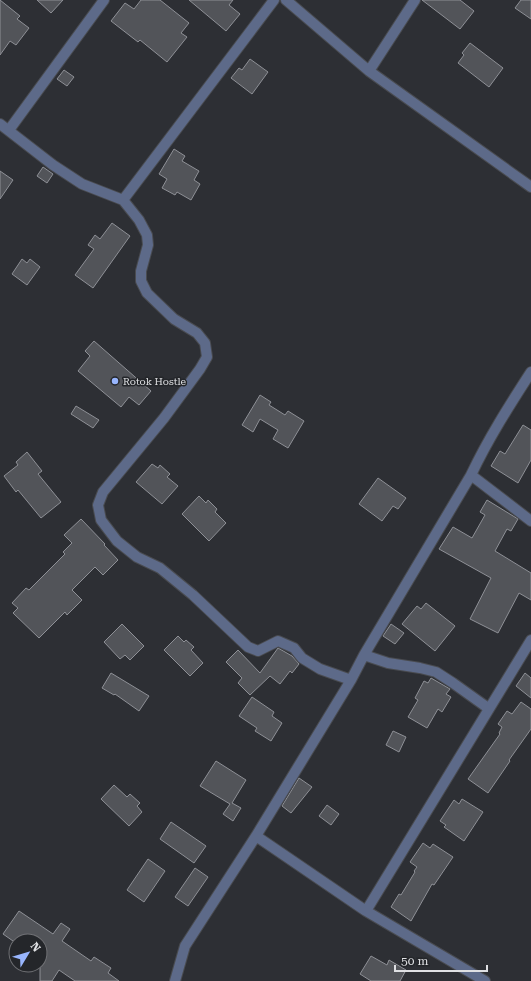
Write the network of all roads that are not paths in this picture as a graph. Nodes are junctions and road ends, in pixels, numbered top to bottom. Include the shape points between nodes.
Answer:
1 (104, 0) edge
2 (274, 0) edge
3 (286, 0) edge
4 (415, 0) edge
5 (369, 71) junction
6 (4, 127) edge
7 (531, 187) edge
8 (123, 200) junction
9 (531, 372) edge
10 (471, 475) junction
11 (531, 521) edge
12 (531, 640) edge
13 (364, 655) junction
14 (351, 680) junction
15 (488, 708) junction
16 (256, 836) junction
17 (366, 911) junction
18 (175, 981) edge
19 (485, 981) edge

1 - 6 street
2 - 8 street
3 - 5 street
4 - 5 street
5 - 7 street
6 - 8 street via 82,184
8 - 14 street via 147,235 148,245 141,281 147,293 174,319 197,333 205,343 207,357 164,418 103,492 98,505 100,520 116,542 137,557 160,568 248,647 258,651 278,641 294,648 302,658 320,669
9 - 10 street via 483,449
10 - 11 street
10 - 13 street
12 - 15 street
13 - 14 street
13 - 15 street via 436,672
14 - 16 street
15 - 17 street
16 - 17 street
16 - 18 street via 185,946
17 - 19 street

